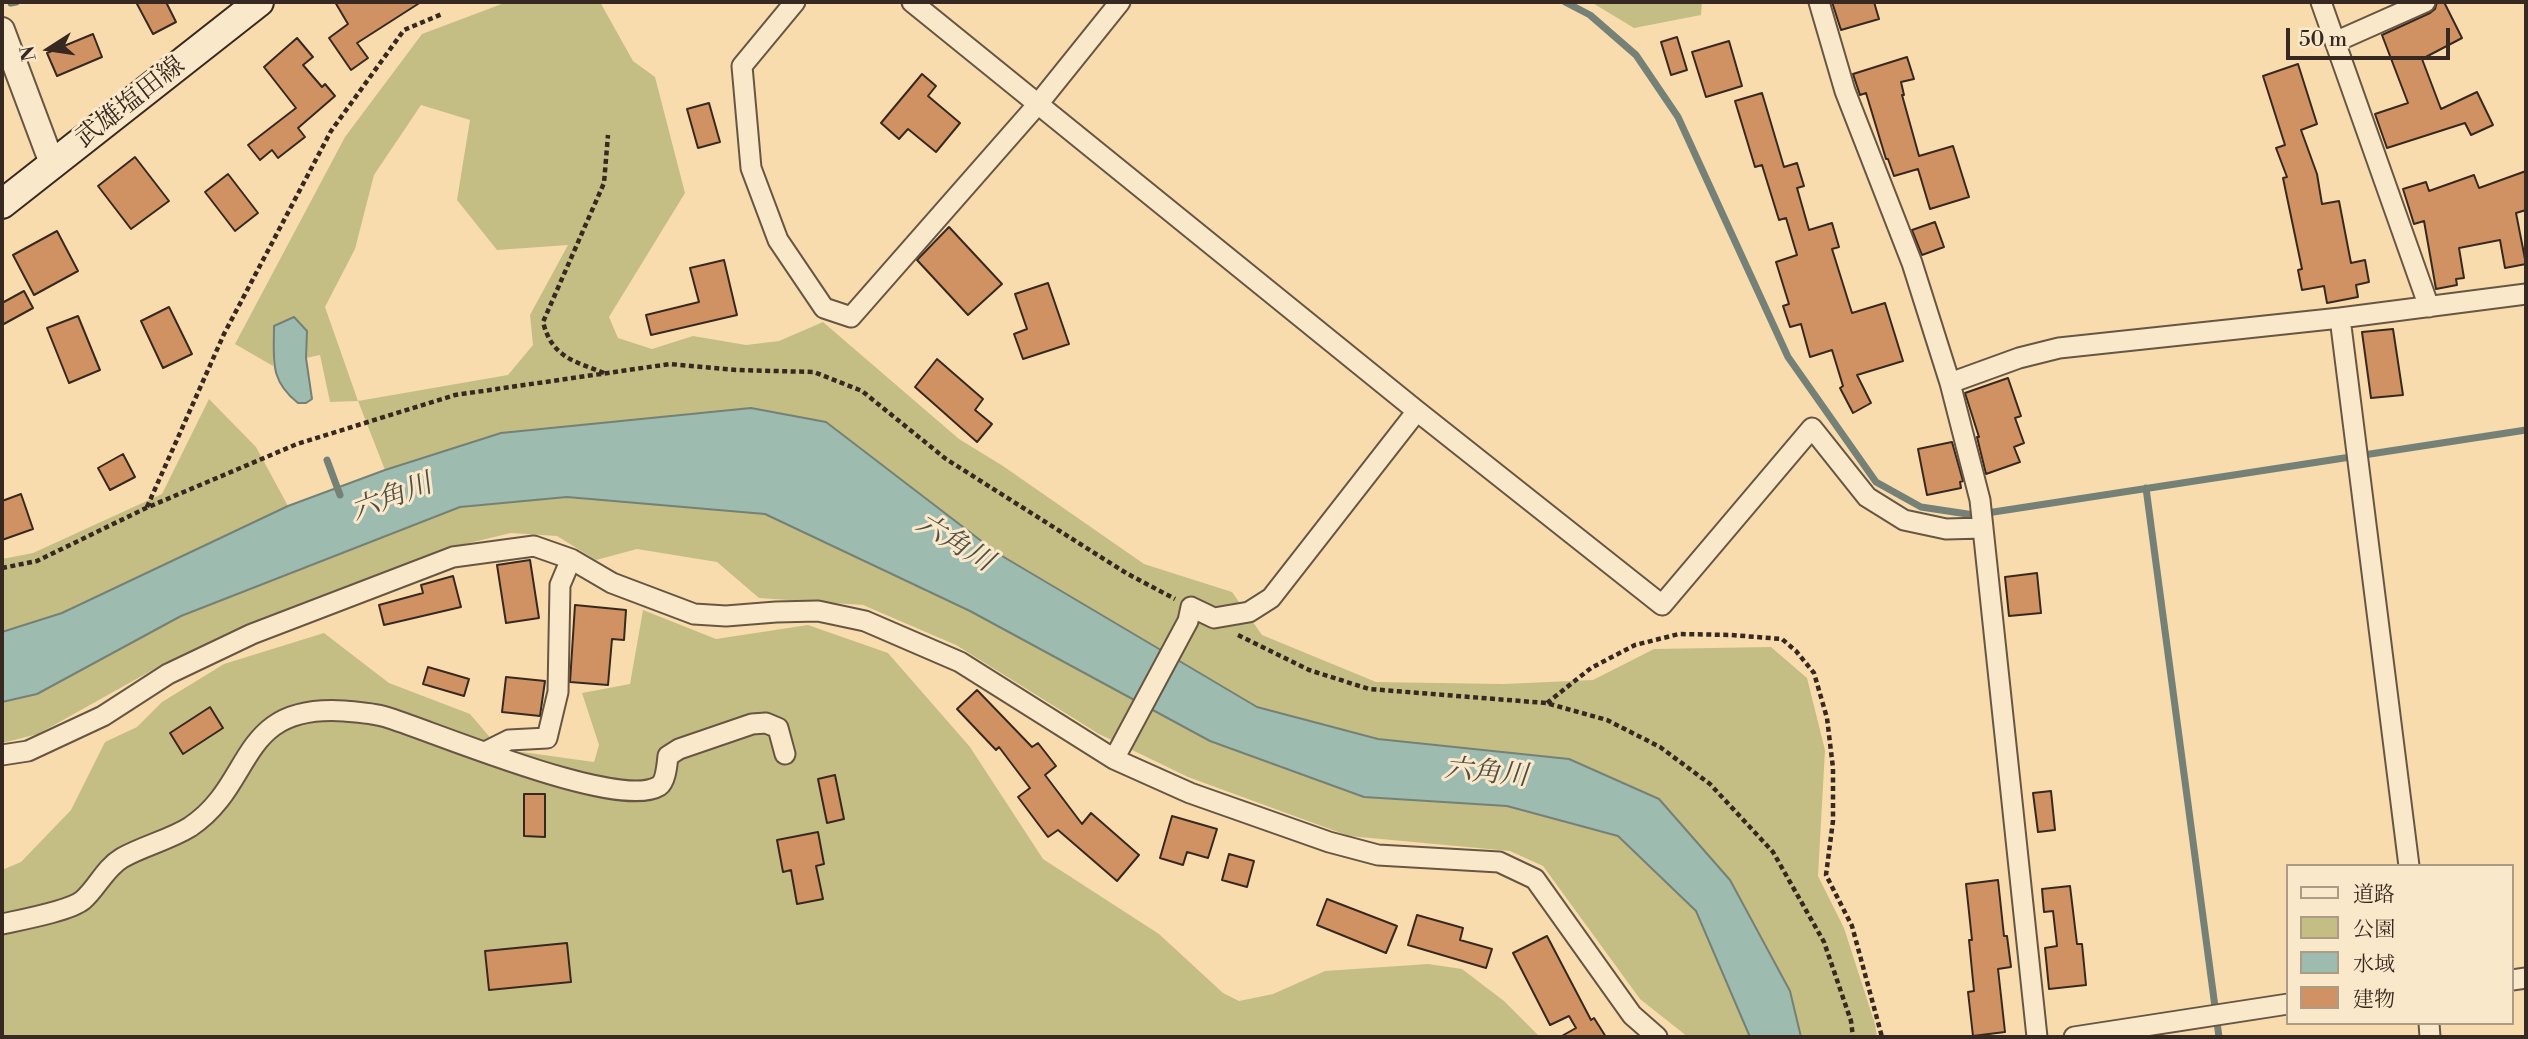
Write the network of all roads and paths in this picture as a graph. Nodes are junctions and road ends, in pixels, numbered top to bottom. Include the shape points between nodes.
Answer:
1 (259, 2) edge
2 (795, 2) edge
3 (912, 2) edge
4 (1120, 2) edge
5 (1819, 2) edge
6 (2321, 2) edge
7 (2425, 2) edge
8 (442, 14) dead end
9 (2, 30) edge
10 (2335, 42) junction
11 (1038, 104) junction
12 (608, 135) dead end
13 (52, 166) junction
14 (2, 204) edge
15 (2526, 294) edge
16 (2429, 307) junction
17 (2340, 318) junction
18 (605, 373) junction
19 (1950, 383) junction
20 (1417, 411) junction
21 (146, 508) junction
22 (1983, 527) junction
23 (571, 559) junction
24 (2, 568) edge
25 (1190, 614) junction
26 (1214, 618) junction
27 (1546, 703) junction
28 (487, 751) junction
29 (785, 754) dead end
30 (1118, 754) junction
31 (2, 755) edge
32 (2409, 864) edge
33 (2, 924) edge
34 (2286, 1004) edge
35 (1657, 1037) edge
36 (1853, 1037) edge
37 (1882, 1037) edge
38 (2038, 1037) edge
39 (2074, 1037) edge

1 - 13 main road, 武雄塩田線
2 - 11 street via 742,66 751,168 778,240 824,308 851,317
3 - 11 street
4 - 11 street
5 - 19 street via 1845,91 1912,263
6 - 10 street
7 - 10 street
8 - 21 path via 404,30 331,131 224,334
9 - 13 street
10 - 16 street
11 - 20 street
12 - 18 path via 604,183 543,322 548,341 571,360
13 - 14 main road, 武雄塩田線
15 - 16 street
16 - 17 street
17 - 19 street via 2059,348
17 - 32 street
18 - 21 path via 455,395 297,444
18 - 25 path via 670,364 814,372 862,391 946,459
19 - 22 street
20 - 22 street via 1662,605 1812,428 1867,497 1905,520 1947,529
20 - 26 street via 1271,598 1249,612
21 - 24 path via 37,561
22 - 38 street
23 - 28 street via 560,585 558,692 547,738 509,740
23 - 30 street via 612,583 694,614 818,611 865,621 960,662
23 - 31 street via 534,546 453,557 251,634 169,674 103,716 28,751
25 - 26 street
25 - 30 street
26 - 27 path via 1234,633 1310,670 1369,689
27 - 36 path via 1607,720 1660,747 1710,784 1773,852 1824,942
27 - 37 path via 1591,668 1635,645 1679,634 1782,639 1796,651 1814,673 1827,718 1833,821 1826,875 1852,926
28 - 29 street via 522,766 626,792 657,787 668,756 679,749 752,724 778,728
28 - 33 street via 382,716 341,711 278,721 256,741 216,805 188,828 119,860 82,902
30 - 35 street via 1190,793 1329,842 1378,855 1499,862 1535,879 1632,1015
34 - 39 street

